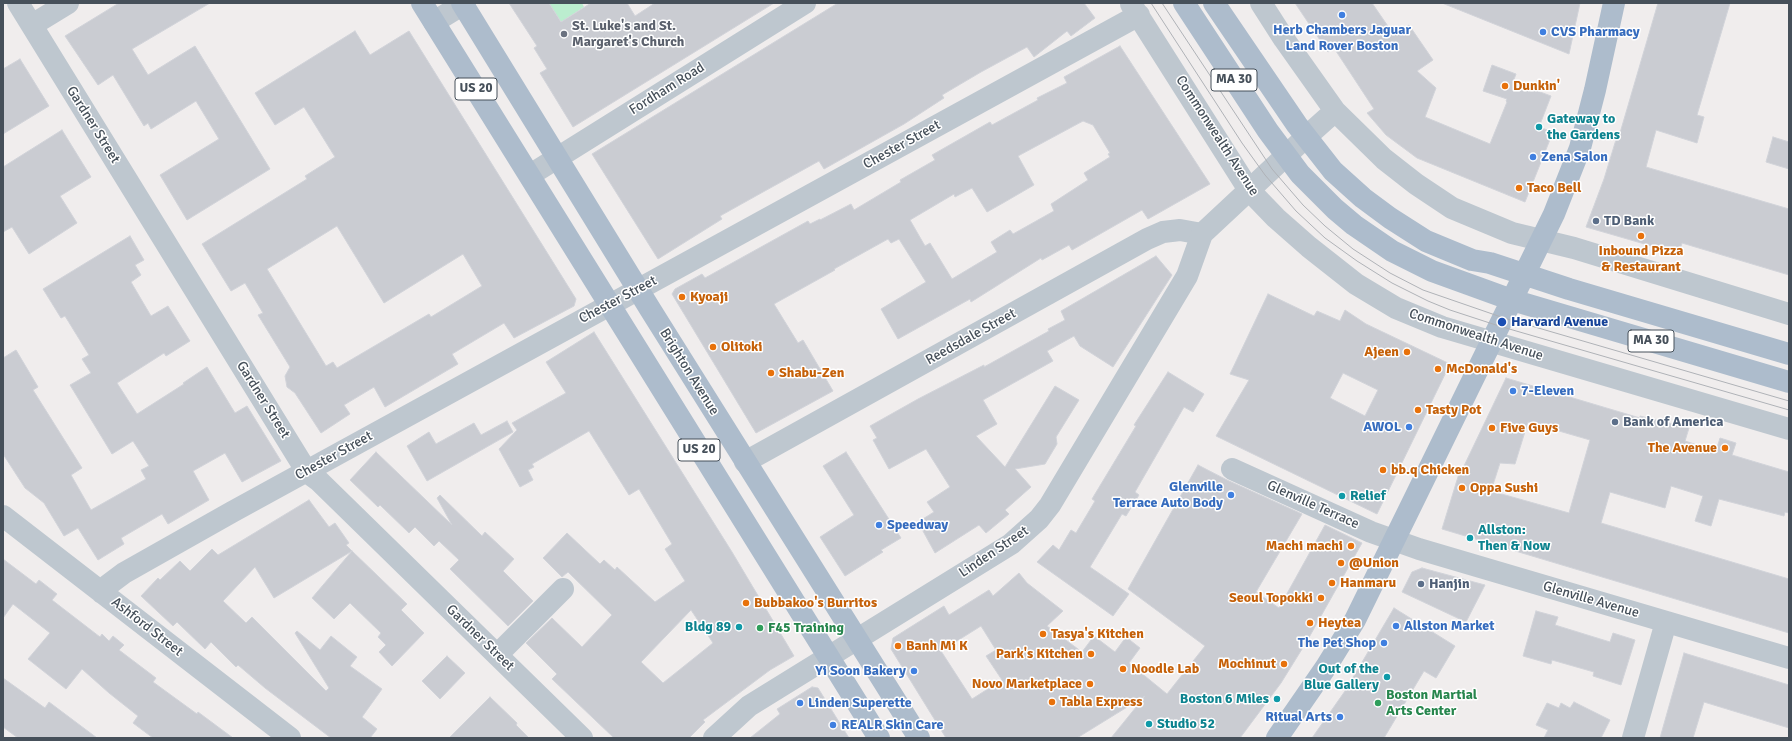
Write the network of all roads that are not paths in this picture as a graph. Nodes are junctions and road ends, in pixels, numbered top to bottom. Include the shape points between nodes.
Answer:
1 (18, 3) edge
2 (68, 3) edge
3 (422, 3) edge
4 (805, 3) edge
5 (1184, 3) edge
6 (1214, 3) edge
7 (1261, 3) edge
8 (1614, 3) edge
9 (463, 4) edge
10 (1135, 9) edge
11 (434, 22) junction
12 (32, 25) junction
13 (1335, 111) junction
14 (1306, 137) junction
15 (1286, 156) junction
16 (558, 157) junction
17 (530, 175) junction
18 (1249, 190) junction
19 (1202, 234) junction
20 (1541, 241) junction
21 (1524, 276) junction
22 (638, 290) junction
23 (1512, 300) junction
24 (609, 304) junction
25 (1789, 314) edge
26 (1491, 342) junction
27 (1789, 354) edge
28 (1789, 382) edge
29 (1789, 429) edge
30 (745, 462) junction
31 (1232, 469) dead end
32 (307, 472) junction
33 (3, 516) edge
34 (1394, 540) junction
35 (563, 589) dead end
36 (102, 593) junction
37 (1666, 622) junction
38 (857, 638) junction
39 (497, 655) junction
40 (828, 656) junction
41 (1789, 658) edge
42 (290, 738) edge
43 (582, 738) edge
44 (714, 738) edge
45 (879, 738) edge
46 (919, 738) edge
47 (1277, 738) edge
48 (1633, 738) edge

1 - 12 street, Gardner Street
2 - 12 street
3 - 11 main road, US 20
4 - 16 street, Fordham Road
5 - 15 main road, MA 30
6 - 14 main road, MA 30
7 - 13 street
8 - 20 main road via 1580,148
9 - 11 street
9 - 16 main road, Brighton Avenue / US 20
10 - 18 street, Commonwealth Avenue
10 - 22 street, Chester Street
11 - 17 main road, US 20
12 - 32 street, Gardner Street
13 - 14 street
13 - 20 street via 1384,159 1452,208 1512,233
14 - 15 street
14 - 21 main road, MA 30 via 1333,170 1363,198 1426,241 1472,260
15 - 18 street
15 - 23 main road, MA 30 via 1335,209 1392,251 1432,271
16 - 17 street, Fordham Road
16 - 22 main road, Brighton Avenue / US 20
17 - 24 main road, US 20
18 - 19 street
18 - 26 street, Commonwealth Avenue via 1309,247 1356,284 1396,308 1442,327
19 - 30 street, Reedsdale Street via 1180,230 1163,232 1147,239
19 - 38 street, Linden Street via 1187,276 1050,505 1039,519 1011,544
20 - 21 main road
20 - 25 street via 1574,248
21 - 23 main road
21 - 27 main road, MA 30
22 - 24 street, Chester Street
22 - 30 main road, Brighton Avenue / US 20
23 - 26 main road
23 - 28 main road, MA 30
24 - 32 street, Chester Street
24 - 40 main road, US 20
26 - 29 street, Commonwealth Avenue
26 - 34 main road
30 - 38 main road, Brighton Avenue / US 20
31 - 34 street, Glenville Terrace
32 - 36 street, Chester Street via 124,573
32 - 39 street, Gardner Street
33 - 36 street, Ashford Street
34 - 37 street, Glenville Avenue
34 - 47 main road via 1355,620
35 - 39 street
36 - 42 street, Ashford Street
37 - 41 street, Glenville Avenue
37 - 48 street
38 - 40 street, Linden Street
38 - 46 main road, Brighton Avenue / US 20
39 - 43 street, Gardner Street
40 - 44 street, Linden Street via 750,706
40 - 45 main road, US 20

